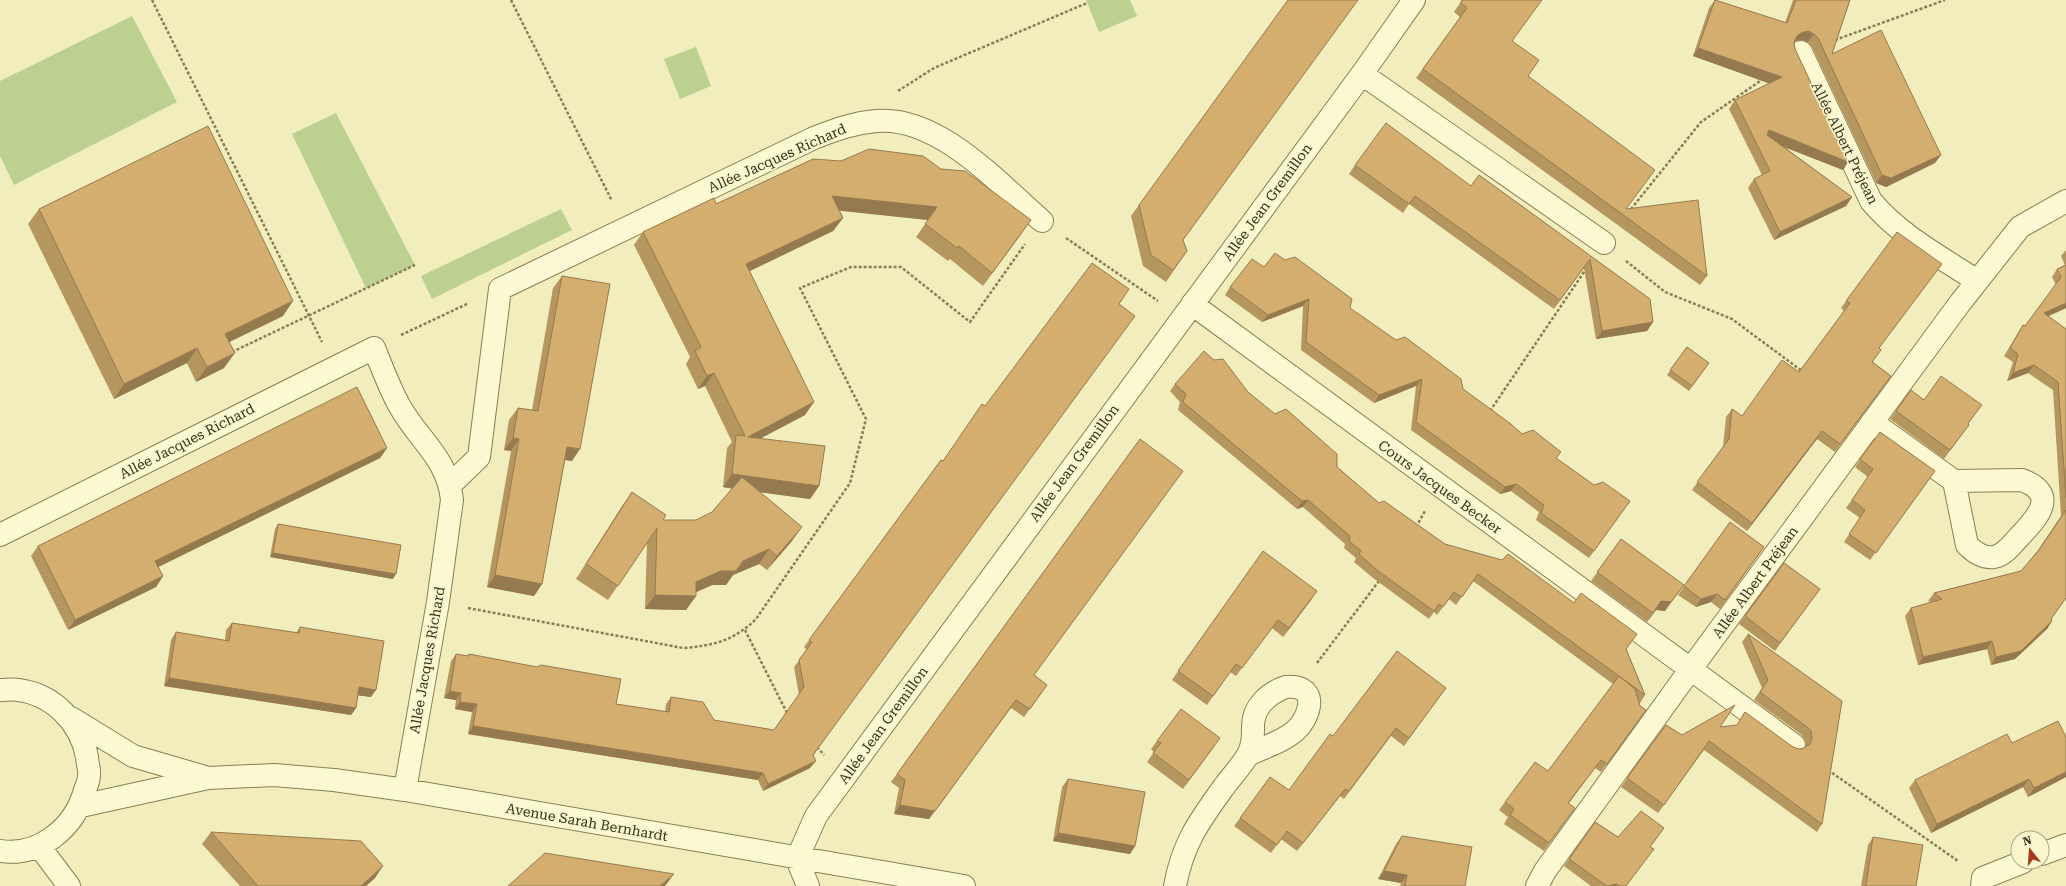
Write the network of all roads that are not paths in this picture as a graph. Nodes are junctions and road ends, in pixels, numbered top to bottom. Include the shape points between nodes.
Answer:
1 (1414, 0) edge
2 (1801, 52) road end
3 (1362, 74) junction
4 (2066, 201) edge
5 (1042, 220) road end
6 (1604, 243) road end
7 (1977, 281) junction
8 (1187, 310) junction
9 (1872, 422) junction
10 (1954, 481) dead end
11 (450, 484) junction
12 (0, 535) edge
13 (1690, 670) junction
14 (0, 690) edge
15 (68, 716) junction
16 (1794, 745) road end
17 (1248, 754) junction
18 (208, 778) junction
19 (405, 790) junction
20 (81, 806) junction
21 (2066, 845) edge
22 (39, 846) junction
23 (0, 851) edge
24 (2050, 851) edge
25 (797, 859) junction
26 (2010, 868) edge
27 (1982, 882) edge
28 (68, 886) edge
29 (808, 886) edge
30 (964, 886) edge
31 (1175, 886) edge
32 (1537, 886) edge

1 - 3 street, Allée Jean Gremillon
2 - 7 street, Allée Albert Préjean via 1872,202 1897,226
3 - 6 street
3 - 8 street, Allée Jean Gremillon
4 - 7 street, Allée Albert Préjean via 2020,227
5 - 11 street, Allée Jacques Richard via 962,151 906,123 877,120 846,125 814,138 500,289 479,457
7 - 9 street, Allée Albert Préjean
8 - 13 street, Cours Jacques Becker via 1439,487
8 - 25 street, Allée Jean Gremillon via 816,816
9 - 10 street
9 - 13 street, Allée Albert Préjean
11 - 12 street, Allée Jacques Richard via 445,470 399,405 374,348
11 - 19 street, Allée Jacques Richard via 452,500 438,602
13 - 16 street, Cours Jacques Becker
13 - 32 street, Allée Albert Préjean via 1545,871
14 - 15 street, Avenue Sarah Bernhardt via 18,690 46,698
15 - 18 street, Avenue Sarah Bernhardt via 133,756
15 - 20 street, Avenue Sarah Bernhardt via 84,744 89,775
17 - 17 street via 1297,730 1309,714 1310,702 1307,695 1299,688 1287,686 1271,693 1259,706
17 - 31 street via 1199,821 1187,842 1179,863
18 - 19 street, Avenue Sarah Bernhardt via 274,775
18 - 20 street, Avenue Sarah Bernhardt
19 - 25 street, Avenue Sarah Bernhardt
20 - 22 street, Avenue Sarah Bernhardt via 64,830
21 - 24 street
22 - 23 street, Avenue Sarah Bernhardt via 10,852
22 - 28 street
25 - 29 street
25 - 30 street, Avenue Sarah Bernhardt
26 - 27 street

